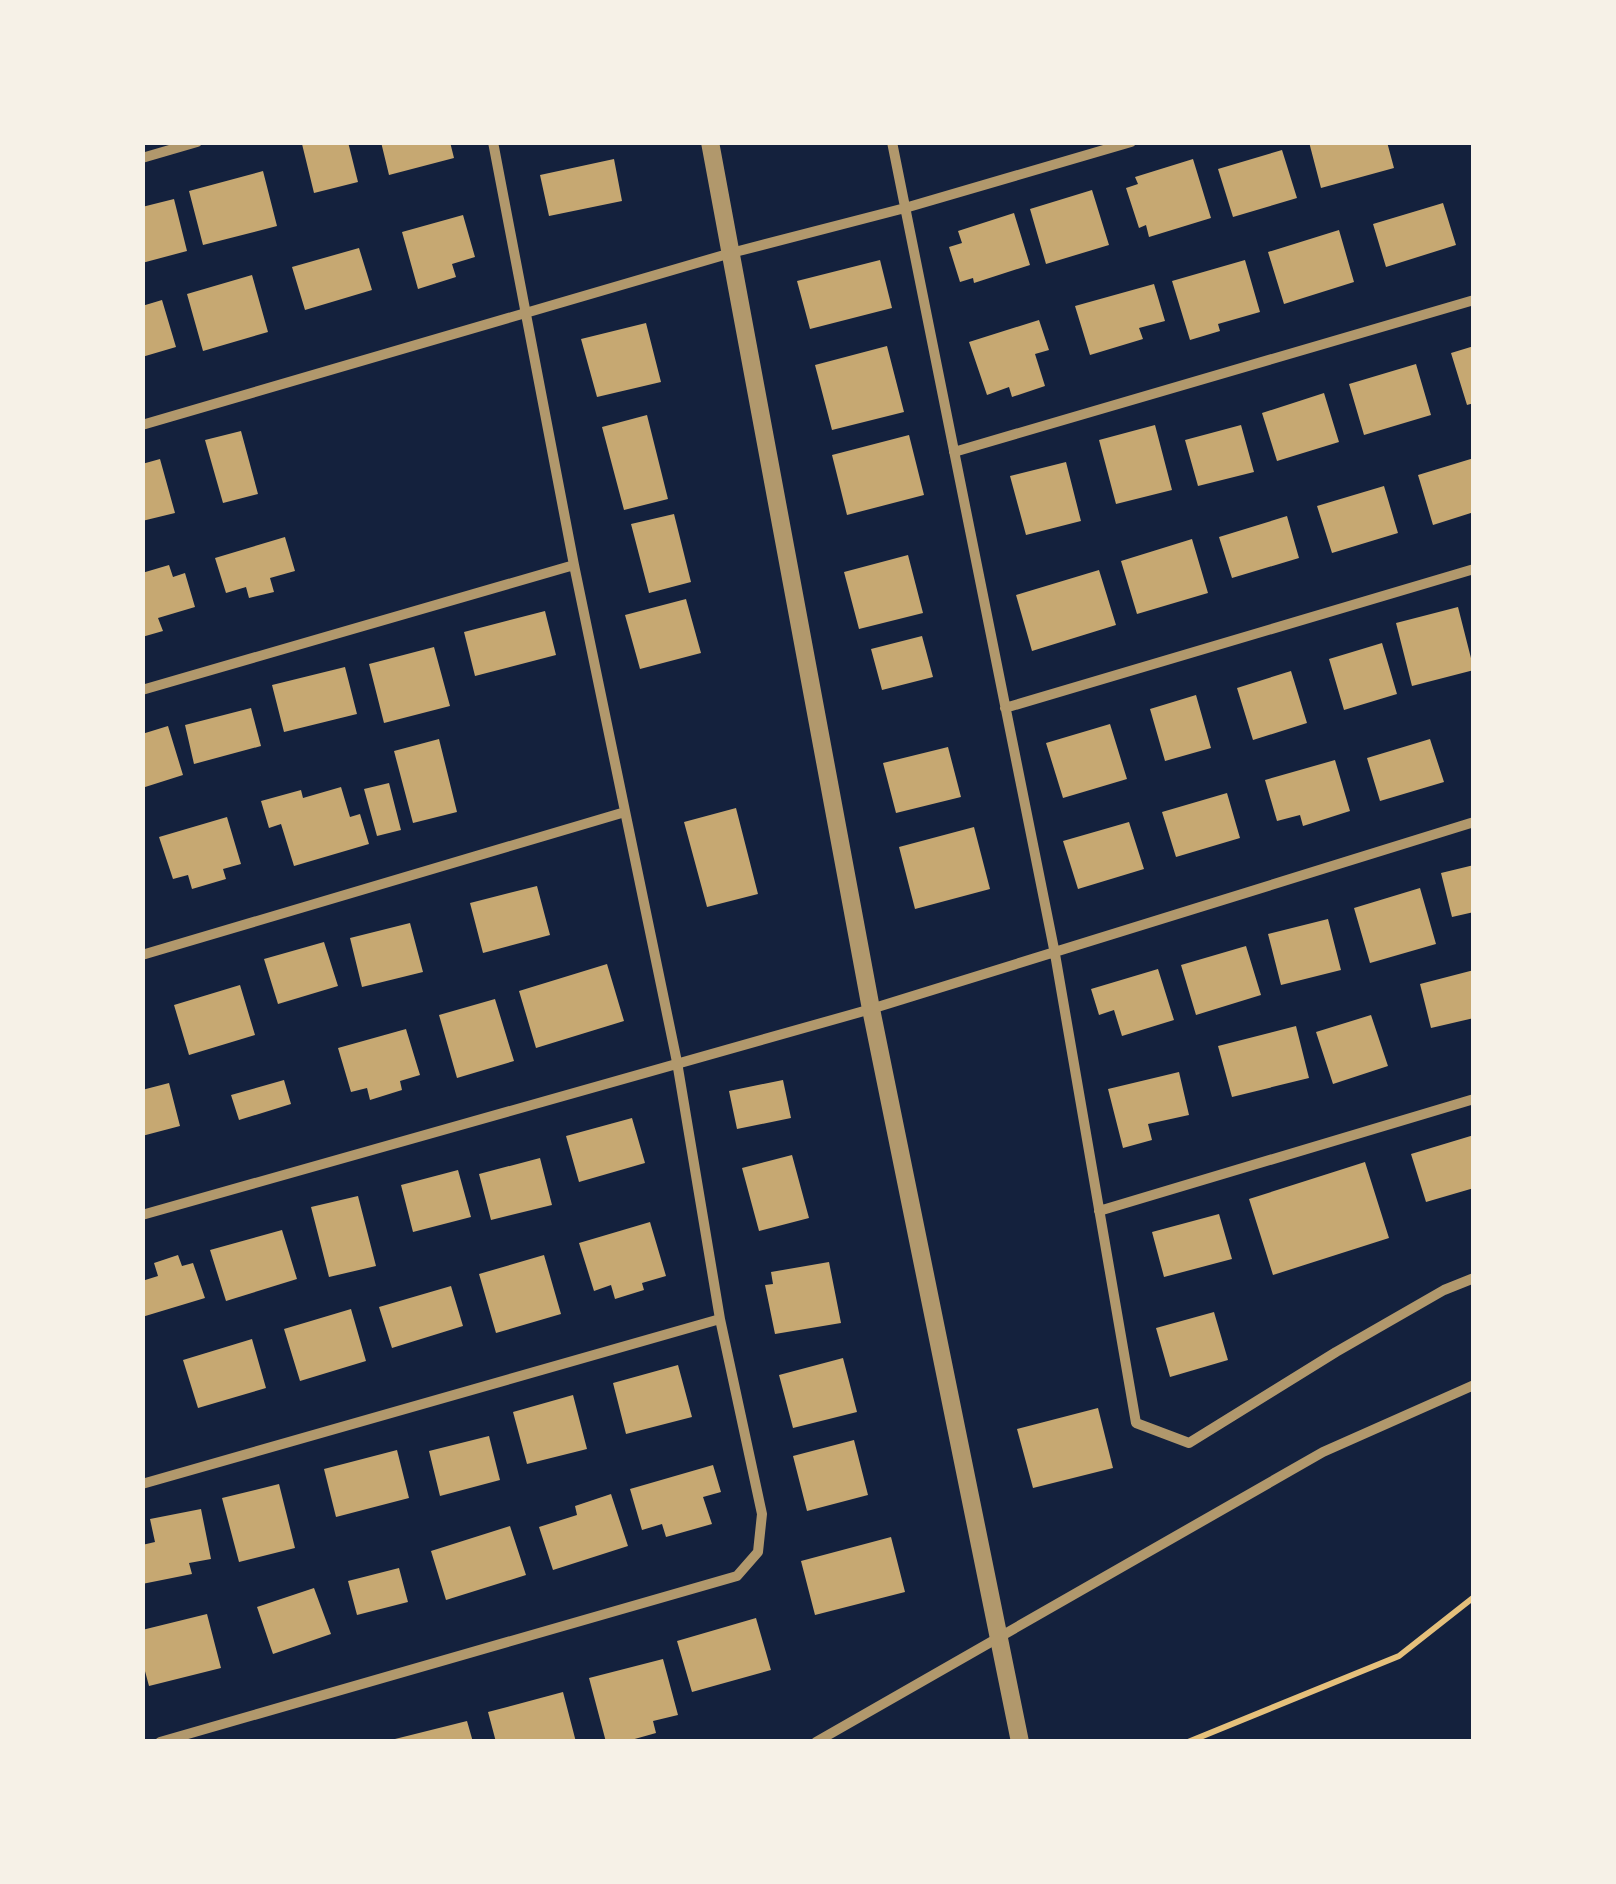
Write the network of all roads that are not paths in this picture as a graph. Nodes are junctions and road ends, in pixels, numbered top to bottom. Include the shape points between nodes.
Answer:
1 (196, 142) edge
2 (493, 142) edge
3 (710, 142) edge
4 (892, 142) edge
5 (1131, 142) edge
6 (142, 158) edge
7 (905, 208) junction
8 (731, 253) junction
9 (1474, 300) edge
10 (528, 314) junction
11 (142, 425) edge
12 (954, 452) junction
13 (574, 565) junction
14 (1474, 570) edge
15 (142, 690) edge
16 (1006, 708) junction
17 (624, 812) junction
18 (1474, 822) edge
19 (1055, 954) junction
20 (142, 955) edge
21 (871, 1009) junction
22 (677, 1062) junction
23 (1474, 1099) edge
24 (1100, 1211) junction
25 (142, 1215) edge
26 (1474, 1278) edge
27 (720, 1319) junction
28 (1474, 1385) edge
29 (142, 1484) edge
30 (997, 1640) junction
31 (160, 1742) edge
32 (816, 1742) edge
33 (1020, 1742) edge

1 - 6 street
2 - 10 street
3 - 8 street
4 - 7 street
5 - 7 street
7 - 8 street
7 - 12 street
8 - 10 street
8 - 21 street
9 - 12 street
10 - 11 street
10 - 13 street
12 - 16 street
13 - 15 street
13 - 17 street
14 - 16 street
16 - 19 street
17 - 20 street
17 - 22 street
18 - 19 street
19 - 21 street
19 - 24 street
21 - 22 street
21 - 30 street
22 - 25 street
22 - 27 street
23 - 24 street
24 - 26 street via 1136,1423 1189,1443 1336,1352
27 - 29 street
27 - 31 street via 762,1514 758,1552 737,1576
28 - 30 street via 1323,1452
30 - 32 street
30 - 33 street

